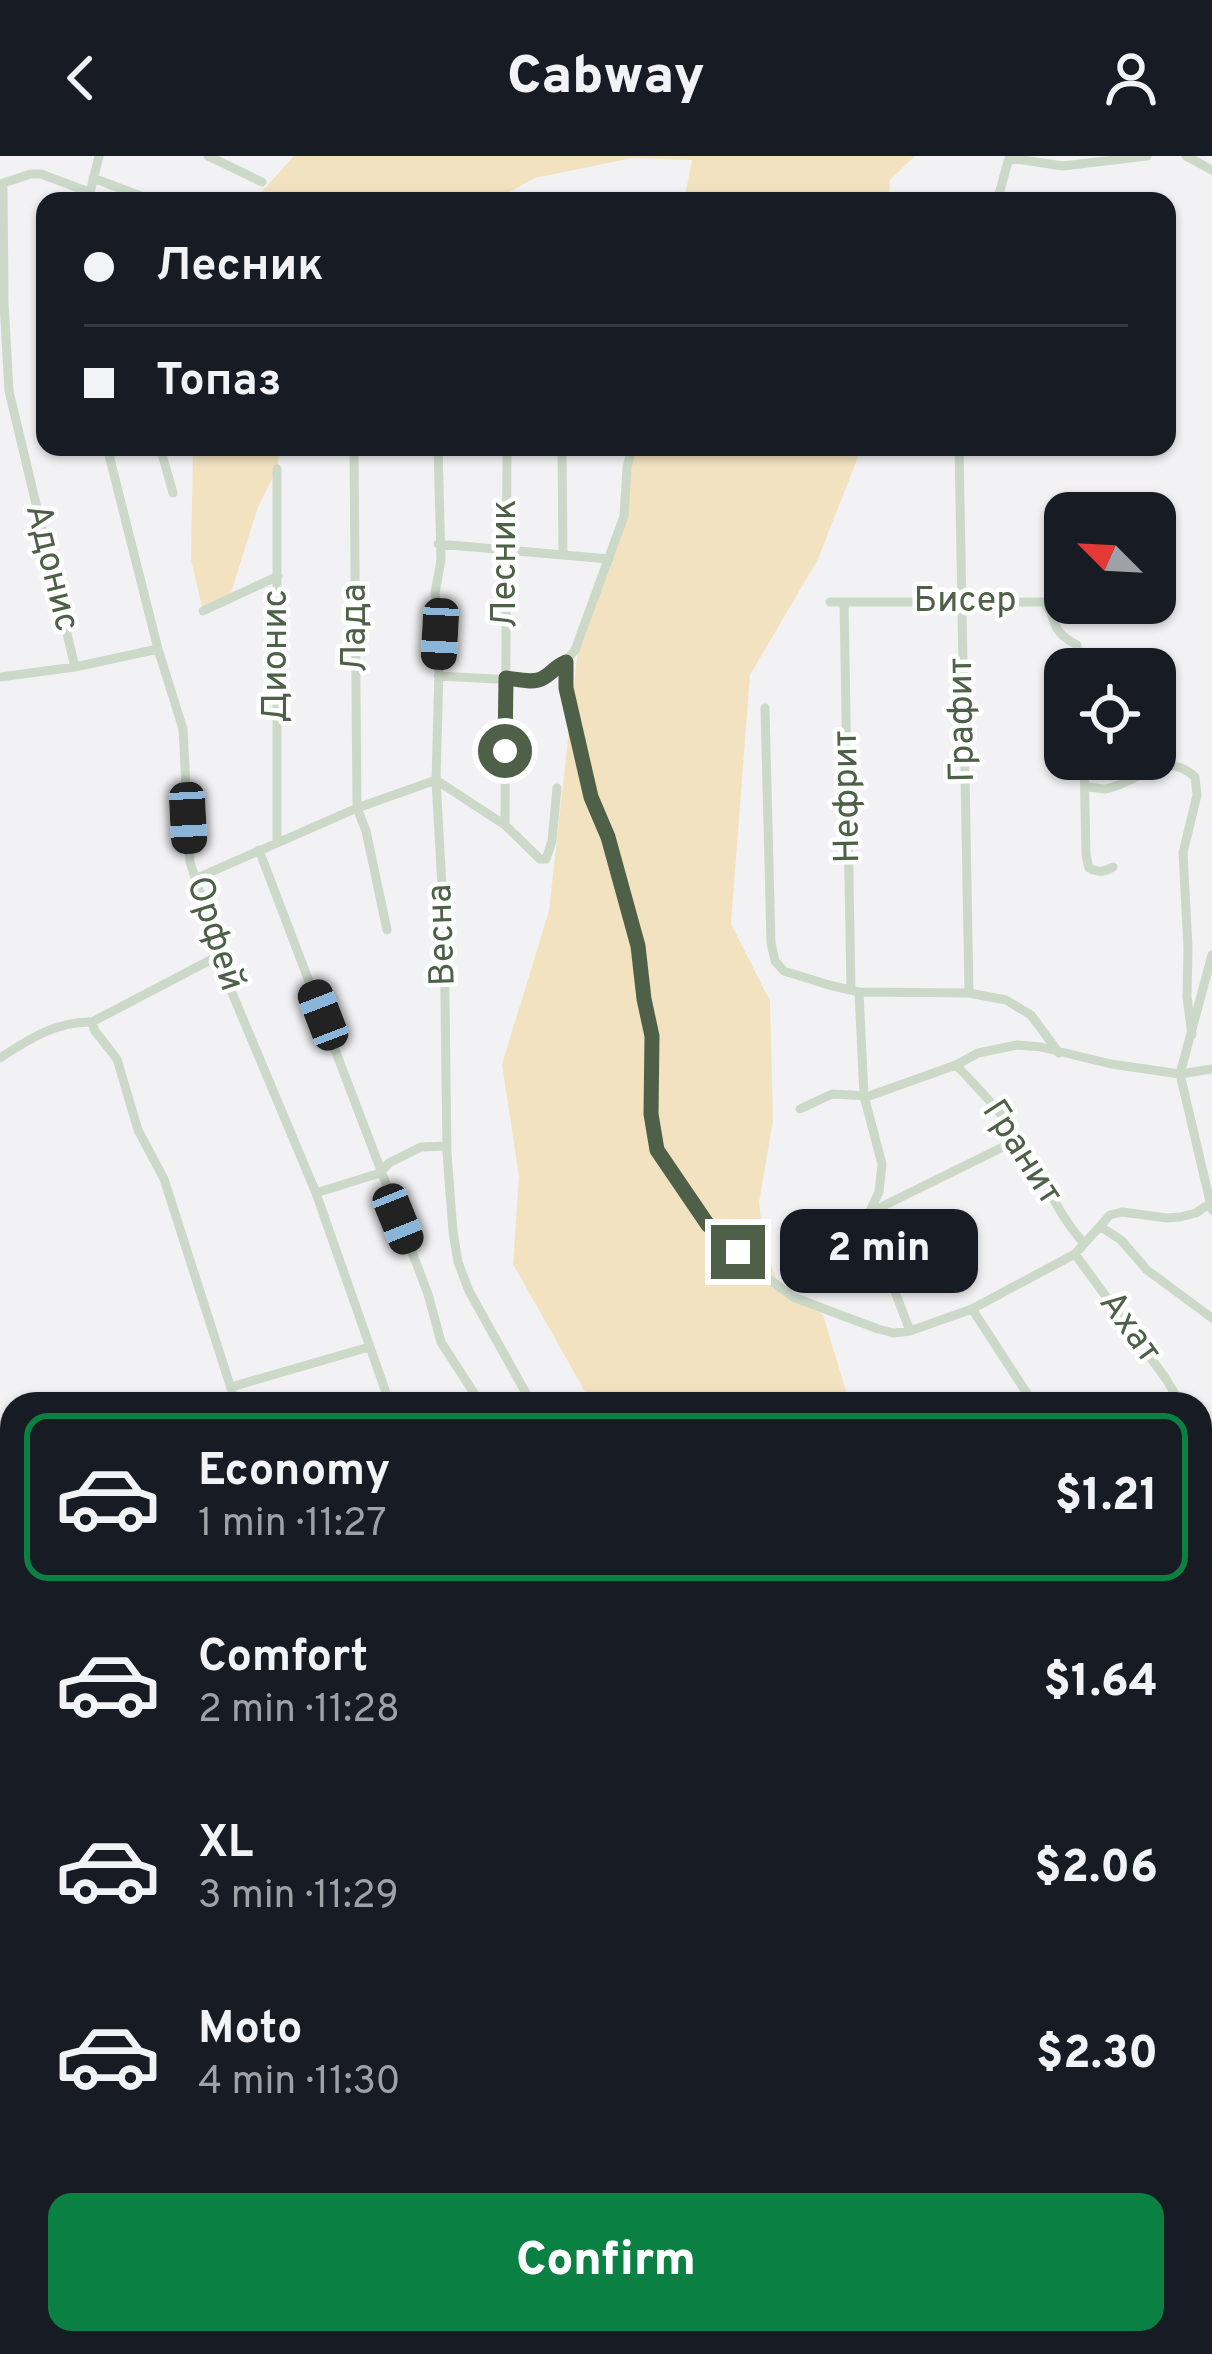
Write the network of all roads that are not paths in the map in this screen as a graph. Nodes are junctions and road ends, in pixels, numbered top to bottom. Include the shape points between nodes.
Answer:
1 (99, 156) edge
2 (208, 156) edge
3 (1147, 156) edge
4 (1186, 156) edge
5 (1009, 158) edge
6 (1212, 170) edge
7 (93, 178) junction
8 (262, 182) dead end
9 (2, 183) edge
10 (79, 192) edge
11 (89, 192) edge
12 (130, 192) edge
13 (1000, 192) edge
14 (109, 456) edge
15 (162, 456) edge
16 (354, 456) edge
17 (438, 456) edge
18 (507, 456) edge
19 (562, 456) edge
20 (630, 456) edge
21 (959, 456) edge
22 (277, 470) dead end
23 (173, 494) dead end
24 (438, 544) junction
25 (505, 550) junction
26 (563, 555) junction
27 (609, 559) junction
28 (278, 576) junction
29 (961, 600) junction
30 (830, 602) dead end
31 (844, 603) junction
32 (203, 611) dead end
33 (1077, 648) edge
34 (158, 649) junction
35 (566, 662) junction
36 (75, 668) junction
37 (438, 676) junction
38 (0, 677) edge
39 (506, 678) junction
40 (765, 708) dead end
41 (436, 780) junction
42 (1086, 780) edge
43 (1086, 786) junction
44 (557, 788) dead end
45 (357, 808) junction
46 (505, 825) junction
47 (277, 842) junction
48 (259, 850) junction
49 (1113, 867) dead end
50 (197, 878) junction
51 (387, 930) dead end
52 (1212, 955) edge
53 (220, 956) junction
54 (855, 991) junction
55 (969, 993) junction
56 (92, 1022) junction
57 (1192, 1034) junction
58 (1059, 1053) junction
59 (0, 1058) edge
60 (956, 1065) junction
61 (1212, 1070) edge
62 (1180, 1074) junction
63 (864, 1096) junction
64 (800, 1109) dead end
65 (1019, 1139) junction
66 (447, 1146) junction
67 (380, 1173) junction
68 (316, 1193) junction
69 (1211, 1205) edge
70 (868, 1214) junction
71 (1101, 1227) junction
72 (1083, 1242) junction
73 (1075, 1254) junction
74 (972, 1310) junction
75 (1212, 1318) edge
76 (910, 1330) junction
77 (369, 1347) junction
78 (231, 1387) junction
79 (232, 1392) edge
80 (386, 1392) edge
81 (473, 1392) edge
82 (525, 1392) edge
83 (1026, 1392) edge
84 (1174, 1392) edge

1 - 7 street
2 - 8 street
3 - 5 street via 1064,166
4 - 6 street
5 - 13 street
7 - 11 street
7 - 12 street
9 - 10 street via 41,174
9 - 36 street, Адонис via 9,391
14 - 34 street, Орфей
15 - 23 street
16 - 45 street, Лада
17 - 24 street, Весна
18 - 25 street, Лесник
19 - 26 street
20 - 27 street via 624,516
21 - 29 street, Графит
22 - 28 street, Дионис
24 - 25 street
24 - 37 street, Весна
25 - 26 street
25 - 39 street, Лесник
26 - 27 street
27 - 35 street
28 - 32 street
28 - 47 street, Дионис
29 - 31 street, Бисер
29 - 33 street, Бисер via 1043,602 1061,637
29 - 55 street, Графит
30 - 31 street, Бисер
31 - 54 street, Нефрит
34 - 36 street
34 - 50 street, Орфей via 183,729
35 - 39 street via 534,681
35 - 76 street via 591,797 638,946 657,1150 708,1225 793,1298 878,1329
36 - 38 street
37 - 39 street
37 - 41 street, Весна
39 - 46 street, Лесник
40 - 54 street via 775,962
41 - 45 street
41 - 46 street
41 - 66 street, Весна
42 - 43 street
43 - 49 street via 1089,868
43 - 57 street via 1105,789 1161,766 1195,777 1183,853
44 - 46 street via 546,859
45 - 47 street
45 - 51 street, Лада
47 - 48 street
48 - 50 street
48 - 67 street
50 - 53 street, Орфей
52 - 57 street
53 - 56 street
53 - 68 street, Орфей
54 - 55 street
54 - 63 street, Нефрит
55 - 58 street via 1030,1015
56 - 59 street via 71,1021
56 - 78 street via 117,1059 138,1130 164,1179
57 - 62 street
58 - 60 street via 1017,1046
58 - 62 street
60 - 63 street
60 - 65 street, Гранит
61 - 62 street
62 - 69 street
63 - 64 street via 832,1094
63 - 70 street, Нефрит via 882,1165
65 - 70 street
65 - 72 street, Гранит
66 - 67 street via 421,1147
66 - 82 street, Весна via 458,1262
67 - 68 street
67 - 81 street via 441,1342
68 - 77 street, Орфей
69 - 71 street via 1166,1218 1123,1212
70 - 76 street
71 - 72 street
71 - 75 street
72 - 73 street
73 - 74 street
73 - 84 street, Ахат
74 - 76 street
74 - 83 street
77 - 78 street
77 - 80 street, Орфей
78 - 79 street

